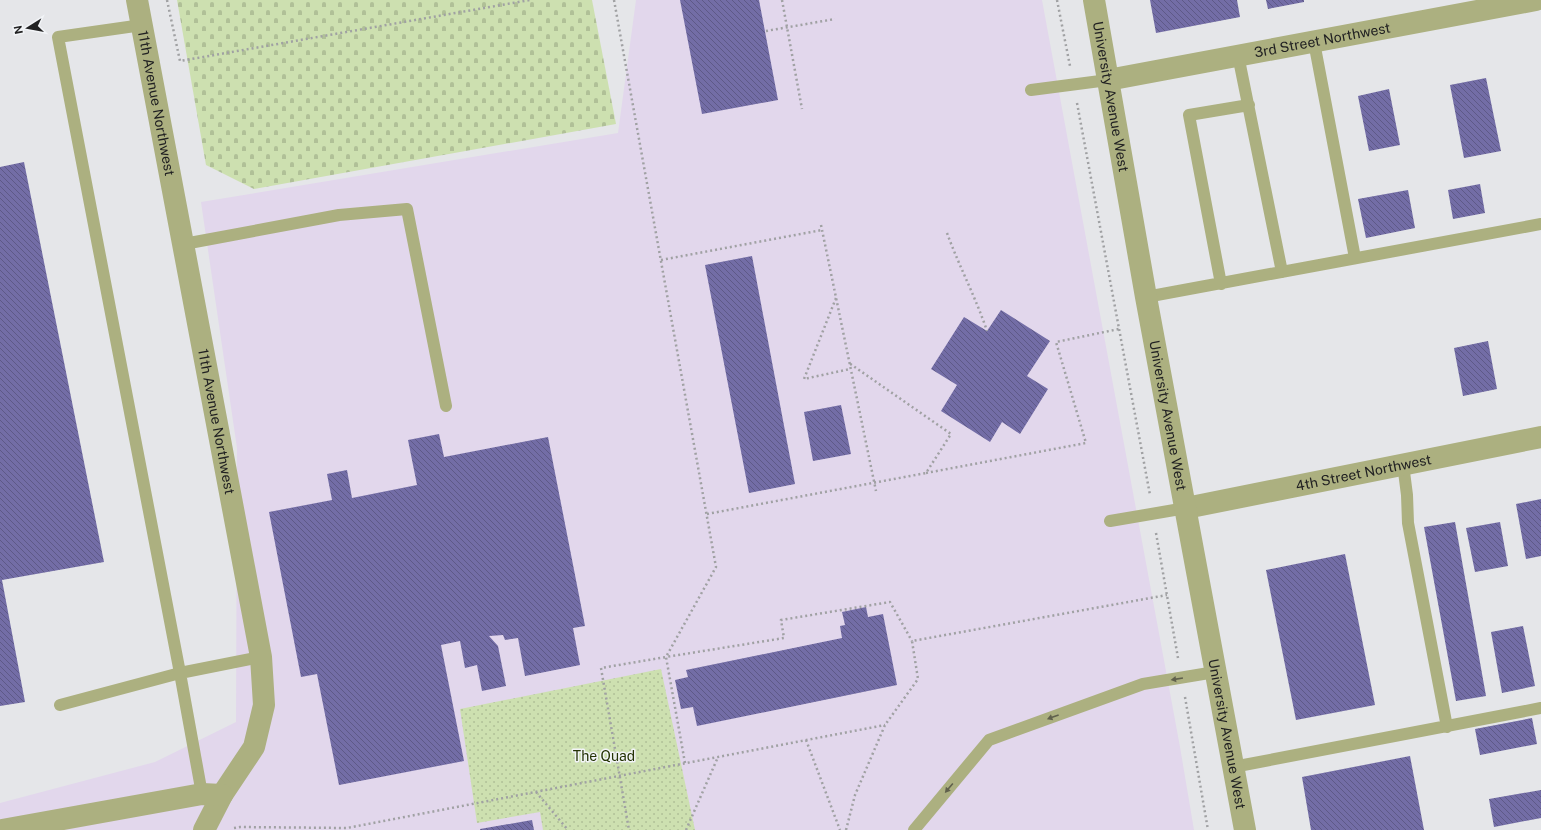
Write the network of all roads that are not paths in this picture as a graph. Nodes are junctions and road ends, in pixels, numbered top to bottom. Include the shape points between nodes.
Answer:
1 (137, 0) edge
2 (1094, 0) edge
3 (1536, 0) edge
4 (142, 25) junction
5 (1314, 42) junction
6 (1238, 55) junction
7 (1108, 80) junction
8 (1031, 90) dead end
9 (1249, 105) junction
10 (1541, 224) edge
11 (184, 244) junction
12 (1355, 258) junction
13 (1282, 272) junction
14 (1221, 284) junction
15 (1146, 297) junction
16 (446, 406) dead end
17 (1541, 437) edge
18 (1403, 464) junction
19 (1186, 508) junction
20 (1110, 520) dead end
21 (261, 657) junction
22 (1215, 672) junction
23 (180, 673) junction
24 (60, 705) dead end
25 (1541, 708) edge
26 (1447, 726) junction
27 (1233, 767) junction
28 (212, 795) junction
29 (2, 830) edge
30 (204, 830) edge
31 (914, 830) edge
32 (1245, 830) edge

1 - 4 street, 11th Avenue Northwest
2 - 7 street, University Avenue West
3 - 5 street, 3rd Street Northwest
4 - 11 street, 11th Avenue Northwest
4 - 23 lane via 58,37
5 - 6 street, 3rd Street Northwest
5 - 12 lane
6 - 7 street, 3rd Street Northwest
6 - 9 lane
7 - 8 lane
7 - 15 street, University Avenue West
9 - 13 lane
9 - 14 lane via 1189,116
10 - 12 lane
11 - 16 lane via 339,215 406,210
11 - 21 street, 11th Avenue Northwest
12 - 13 lane
13 - 14 lane
14 - 15 lane
15 - 19 street, University Avenue West
17 - 18 street, 4th Street Northwest
18 - 19 street, 4th Street Northwest
18 - 26 lane via 1408,495 1408,523
19 - 20 lane
19 - 22 street, University Avenue West
21 - 23 lane
21 - 28 street, 11th Avenue Northwest via 264,705 254,747
22 - 27 street, University Avenue West
22 -> 31 lane via 1143,684 989,740
23 - 24 lane
23 - 28 lane
25 - 26 lane
26 - 27 lane
27 - 32 street, University Avenue West
28 - 29 street
28 - 30 street, 11th Avenue Northwest

